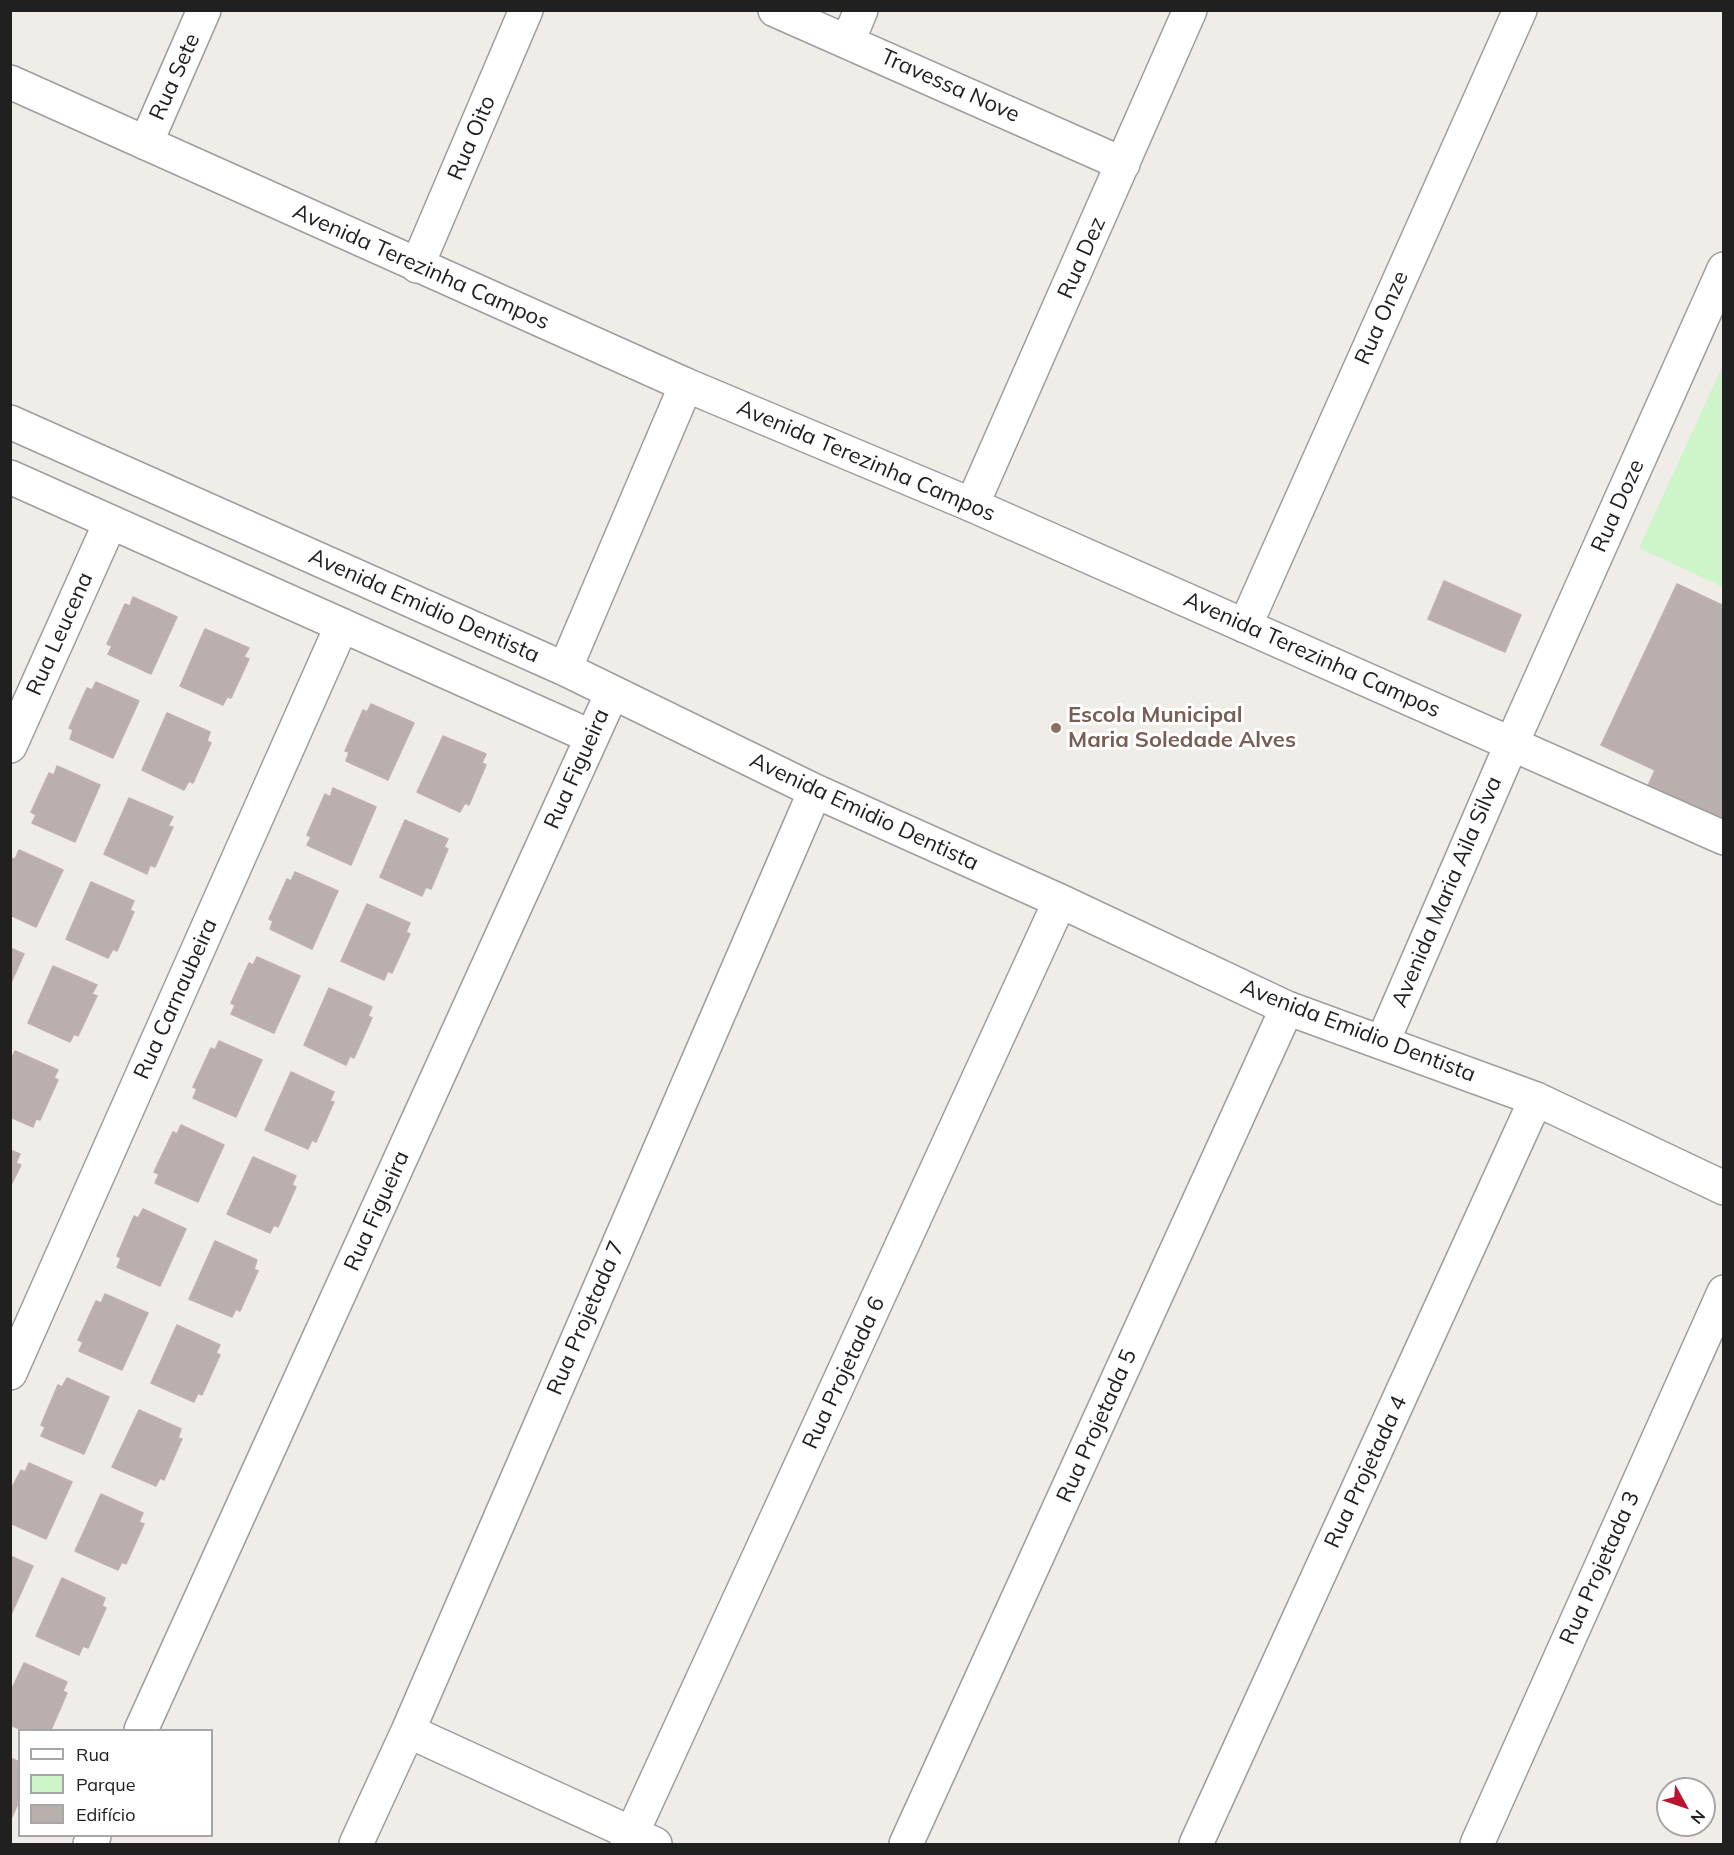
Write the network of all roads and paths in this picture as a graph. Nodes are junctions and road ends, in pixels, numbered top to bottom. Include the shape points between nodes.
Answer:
1 (204, 10) edge
2 (526, 10) edge
3 (775, 10) edge
4 (861, 10) edge
5 (1190, 10) edge
6 (1520, 10) edge
7 (848, 41) junction
8 (10, 82) edge
9 (146, 143) junction
10 (1124, 164) junction
11 (417, 266) junction
12 (1724, 269) edge
13 (686, 385) junction
14 (10, 422) edge
15 (10, 477) edge
16 (972, 505) junction
17 (110, 523) junction
18 (342, 625) junction
19 (1245, 626) junction
20 (565, 669) junction
21 (612, 693) junction
22 (592, 736) junction
23 (1512, 743) junction
24 (10, 746) edge
25 (815, 791) junction
26 (1724, 838) edge
27 (1060, 901) junction
28 (1287, 1008) junction
29 (1383, 1041) junction
30 (1536, 1099) junction
31 (1720, 1175) edge
32 (1724, 1292) edge
33 (10, 1373) edge
34 (142, 1729) edge
35 (408, 1731) junction
36 (638, 1841) edge
37 (356, 1845) edge
38 (906, 1845) edge
39 (1196, 1845) edge
40 (1477, 1845) edge

1 - 9 street, Rua Sete
2 - 11 street, Rua Oito
3 - 7 street, Travessa Nove
4 - 7 street
5 - 10 street, Rua Dez
6 - 19 street, Rua Onze
7 - 10 street, Travessa Nove
8 - 9 street, Avenida Terezinha Campos
9 - 11 street, Avenida Terezinha Campos
10 - 16 street, Rua Dez
11 - 13 street, Avenida Terezinha Campos
12 - 23 street, Rua Doze
13 - 16 street, Avenida Terezinha Campos
13 - 20 street
14 - 20 street, Avenida Emidio Dentista
15 - 17 street
16 - 19 street, Avenida Terezinha Campos
17 - 18 street
17 - 24 street, Rua Leucena
18 - 22 street
18 - 33 street, Rua Carnaubeira
19 - 23 street, Avenida Terezinha Campos
20 - 21 street, Avenida Emidio Dentista
21 - 22 street, Rua Figueira
21 - 25 street, Avenida Emidio Dentista
22 - 34 street, Rua Figueira
23 - 26 street, Avenida Terezinha Campos
23 - 29 street, Avenida Maria Aila Silva
25 - 27 street, Avenida Emidio Dentista
25 - 35 street, Rua Projetada 7
27 - 28 street, Avenida Emidio Dentista
27 - 36 street, Rua Projetada 6
28 - 29 street, Avenida Emidio Dentista
28 - 38 street, Rua Projetada 5
29 - 30 street, Avenida Emidio Dentista
30 - 31 street, Avenida Emidio Dentista
30 - 39 street, Rua Projetada 4
32 - 40 street, Rua Projetada 3
35 - 36 street
35 - 37 street, Rua Projetada 7

